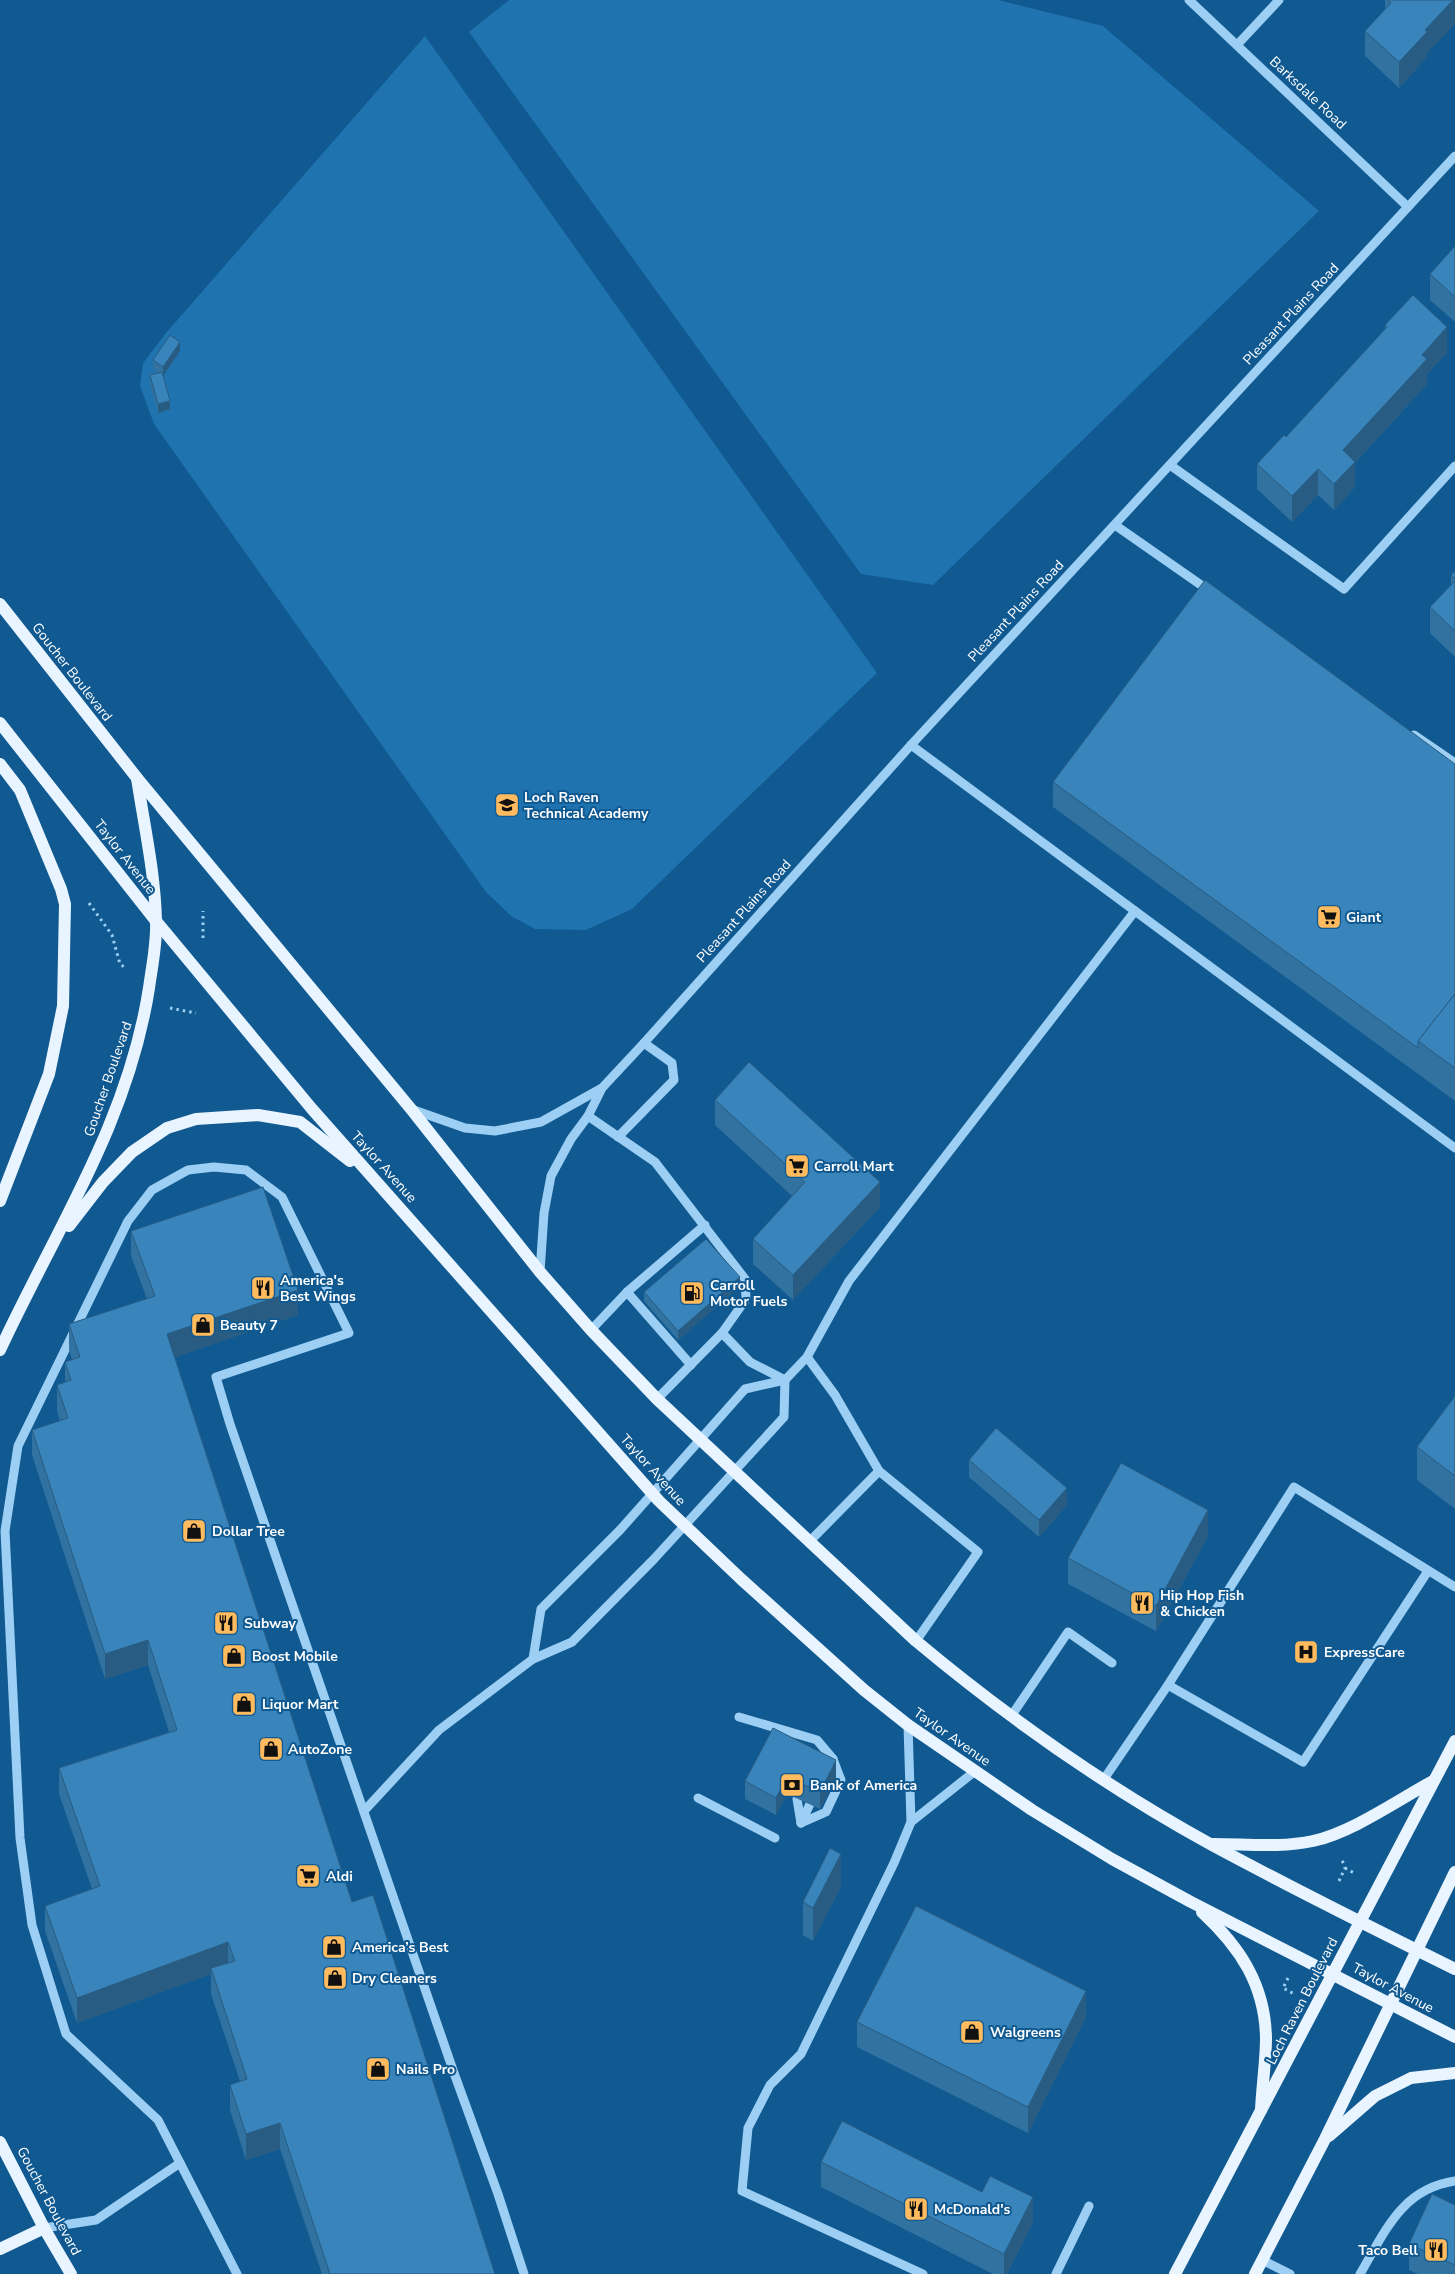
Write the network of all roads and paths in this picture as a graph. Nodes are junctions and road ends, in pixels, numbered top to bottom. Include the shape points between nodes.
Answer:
1 (1189, 0) edge
2 (1279, 0) edge
3 (1237, 45) junction
4 (1455, 156) edge
5 (1408, 207) junction
6 (1170, 465) junction
7 (1455, 466) edge
8 (1115, 525) junction
9 (1220, 599) edge
10 (0, 604) edge
11 (0, 723) edge
12 (1406, 729) edge
13 (911, 745) junction
14 (1455, 763) edge
15 (0, 764) edge
16 (137, 778) junction
17 (83, 895) dead end
18 (203, 911) dead end
19 (1135, 911) junction
20 (156, 921) junction
21 (203, 938) dead end
22 (128, 970) dead end
23 (170, 1008) dead end
24 (196, 1013) dead end
25 (644, 1044) junction
26 (602, 1088) junction
27 (411, 1109) junction
28 (588, 1116) junction
29 (618, 1137) junction
30 (1455, 1148) edge
31 (375, 1180) junction
32 (0, 1201) edge
33 (705, 1225) junction
34 (50, 1251) junction
35 (540, 1272) junction
36 (627, 1292) junction
37 (590, 1330) junction
38 (722, 1333) junction
39 (0, 1350) edge
40 (807, 1357) junction
41 (691, 1365) junction
42 (785, 1380) junction
43 (657, 1399) junction
44 (701, 1438) junction
45 (735, 1470) junction
46 (879, 1471) junction
47 (652, 1494) junction
48 (684, 1526) junction
49 (2, 1530) edge
50 (810, 1541) junction
51 (1428, 1570) junction
52 (1455, 1587) edge
53 (916, 1641) junction
54 (533, 1658) junction
55 (1112, 1663) dead end
56 (1168, 1685) junction
57 (1012, 1715) junction
58 (739, 1717) dead end
59 (908, 1725) junction
60 (1455, 1741) edge
61 (833, 1759) junction
62 (820, 1764) edge
63 (826, 1772) edge
64 (974, 1772) junction
65 (1104, 1779) junction
66 (1433, 1781) junction
67 (698, 1798) dead end
68 (796, 1798) edge
69 (810, 1804) edge
70 (364, 1811) junction
71 (910, 1822) junction
72 (801, 1823) junction
73 (775, 1838) dead end
74 (1211, 1844) junction
75 (1338, 1849) dead end
76 (1345, 1868) junction
77 (1455, 1872) edge
78 (1354, 1873) dead end
79 (1339, 1881) dead end
80 (1192, 1902) junction
81 (1360, 1921) junction
82 (1416, 1949) junction
83 (1455, 1969) edge
84 (1333, 1974) junction
85 (1290, 1976) dead end
86 (1297, 1995) dead end
87 (1390, 2004) junction
88 (1455, 2037) edge
89 (1455, 2074) edge
90 (1261, 2114) junction
91 (1325, 2139) junction
92 (0, 2142) edge
93 (180, 2163) junction
94 (1455, 2181) edge
95 (1089, 2206) dead end
96 (44, 2228) junction
97 (0, 2249) edge
98 (1262, 2260) junction
99 (71, 2274) edge
100 (237, 2274) edge
101 (524, 2274) edge
102 (922, 2274) edge
103 (1056, 2274) edge
104 (1175, 2274) edge
105 (1255, 2274) edge
106 (1290, 2274) edge
107 (1360, 2274) edge

1 - 3 street, Barksdale Road
2 - 3 street
3 - 5 street, Barksdale Road
4 - 5 street, Pleasant Plains Road
5 - 6 street, Pleasant Plains Road
6 - 7 street via 1344,589
6 - 8 street, Pleasant Plains Road
8 - 9 street
8 - 13 street, Pleasant Plains Road
10 - 16 main road, Goucher Boulevard
11 - 20 main road, Taylor Avenue
12 - 14 street
13 - 19 street
13 - 25 street, Pleasant Plains Road
15 - 32 main road via 20,790 65,904 64,1006 50,1074
16 - 20 main road, Goucher Boulevard
16 - 27 main road
17 - 22 path via 112,935 120,964
18 - 21 path
19 - 30 street
19 - 40 street via 849,1281
20 - 31 main road, Taylor Avenue
20 - 34 main road, Goucher Boulevard via 155,951 143,1028 114,1116
23 - 24 path
25 - 26 street, Pleasant Plains Road
25 - 29 street via 672,1063 674,1080
26 - 27 street, Pleasant Plains Road via 541,1122 495,1131 465,1128
26 - 28 street, Pleasant Plains Road
27 - 35 main road
28 - 29 street
28 - 35 street, Pleasant Plains Road via 571,1139 552,1176 544,1214
29 - 33 street via 655,1162
31 - 34 main road via 300,1122 258,1115 196,1119 167,1128 132,1152 103,1182
31 - 47 main road, Taylor Avenue
33 - 36 street
33 - 38 street via 745,1279 746,1299
34 - 39 main road, Goucher Boulevard
35 - 37 main road
36 - 37 street
36 - 41 street
37 - 43 main road
38 - 41 street
38 - 42 street via 750,1362
40 - 42 street
40 - 46 street via 835,1395
41 - 43 street
42 - 44 street via 746,1389
42 - 45 street via 784,1417
43 - 44 main road
44 - 45 main road
44 - 47 street
45 - 48 street
45 - 50 main road
46 - 50 street
46 - 53 street via 978,1552
47 - 48 main road, Taylor Avenue
47 - 54 street via 541,1609
48 - 54 street via 572,1642
48 - 59 main road, Taylor Avenue via 864,1690
49 - 70 street via 18,1446 128,1221 152,1190 188,1170 214,1167 246,1170 282,1197 349,1333 216,1377
49 - 93 street via 20,1838 32,1925 66,2034 158,2120
50 - 53 main road
51 - 52 street
51 - 56 street via 1303,1762
51 - 56 street via 1294,1487
53 - 57 main road
54 - 70 street via 439,1730
55 - 57 street via 1068,1632
56 - 65 street
57 - 65 main road
58 - 61 street via 816,1740
59 - 64 main road, Taylor Avenue
59 - 71 street
60 - 66 main road, Loch Raven Boulevard
61 - 62 street
61 - 63 street
61 - 72 street via 841,1780 826,1812
64 - 71 street
64 - 80 main road, Taylor Avenue via 1112,1859
65 - 74 main road
66 - 74 main road via 1333,1836 1312,1842
66 - 81 main road, Loch Raven Boulevard
67 - 73 street
68 - 72 street
69 - 72 street
70 - 101 street
71 - 102 street via 894,1863 801,2054 770,2085 748,2128 742,2191
74 - 81 main road
75 - 76 path
76 - 78 path
76 - 79 path
77 - 82 main road
80 - 84 main road, Taylor Avenue
80 - 90 main road via 1226,1934 1248,1967 1260,1996 1266,2038
81 - 82 main road
81 - 84 main road, Loch Raven Boulevard
82 - 83 main road
82 - 87 main road
84 - 87 main road, Taylor Avenue
84 - 90 main road, Loch Raven Boulevard
85 - 86 path via 1283,1988
87 - 88 main road, Taylor Avenue
87 - 91 main road
89 - 91 main road via 1411,2078 1375,2096
90 - 104 main road, Loch Raven Boulevard
91 - 98 main road
92 - 96 main road, Goucher Boulevard
93 - 96 street via 96,2220
93 - 100 street
94 - 107 street via 1440,2183 1416,2194 1395,2216
95 - 103 street
96 - 97 main road
96 - 99 main road, Goucher Boulevard
98 - 105 main road
98 - 106 street

